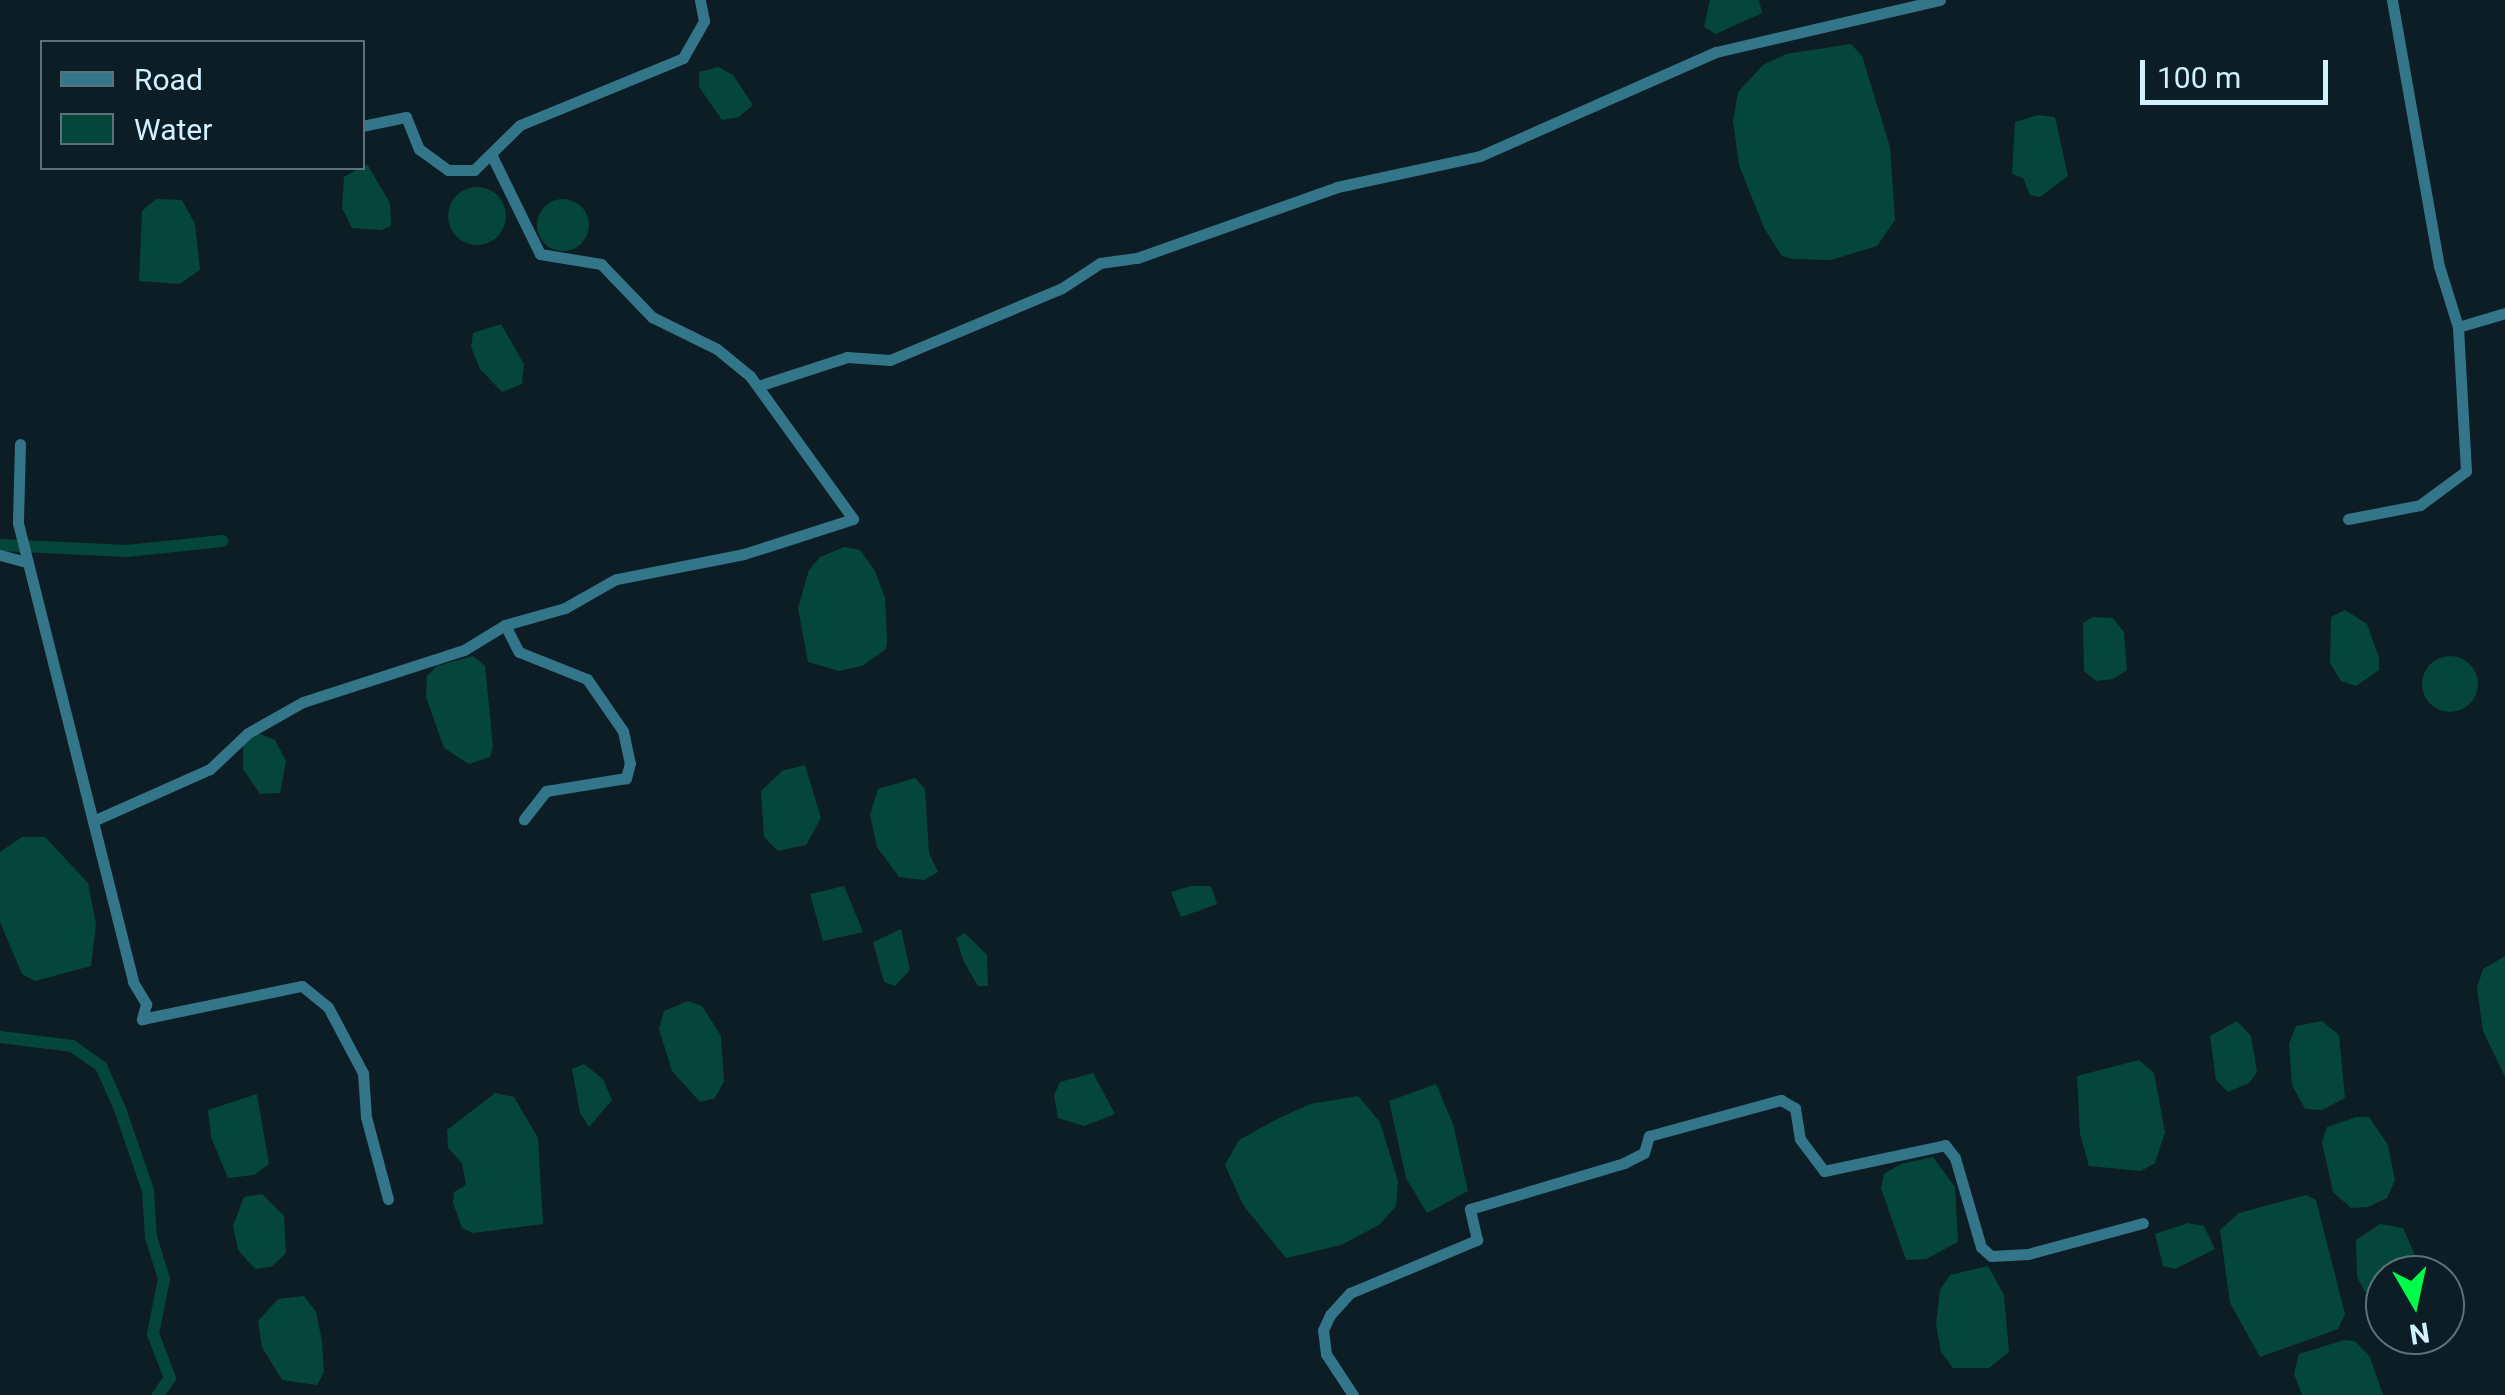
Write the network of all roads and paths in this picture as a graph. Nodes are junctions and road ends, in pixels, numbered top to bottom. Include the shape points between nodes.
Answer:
1 (700, 0) edge
2 (1940, 0) edge
3 (2392, 0) edge
4 (365, 125) edge
5 (491, 154) junction
6 (2505, 313) edge
7 (2458, 327) junction
8 (758, 386) junction
9 (20, 444) dead end
10 (2348, 519) dead end
11 (0, 556) edge
12 (26, 562) junction
13 (506, 625) junction
14 (524, 818) dead end
15 (92, 822) junction
16 (388, 1199) dead end
17 (2143, 1222) dead end
18 (1353, 1395) edge

1 - 5 street via 704,21 683,58 520,125
2 - 8 street via 1716,52 1480,156 1337,187 1137,258 1100,263 1062,288 890,360 847,357
3 - 7 street via 2438,266
4 - 5 street via 406,116 420,149 448,170 474,170
5 - 8 street via 540,254 600,264 652,317 717,349
6 - 7 street
7 - 10 street via 2466,472 2420,505
8 - 13 street via 853,519 744,554 616,579 565,608
9 - 12 street via 18,523
11 - 12 street
12 - 15 street
13 - 14 street via 519,652 588,679 623,730 630,763 626,778 546,791
13 - 15 street via 464,650 303,702 248,732 210,769
15 - 16 street via 133,982 146,1004 142,1019 302,986 328,1007 362,1073
17 - 18 street via 2028,1254 1991,1256 1981,1247 1955,1158 1945,1145 1824,1171 1800,1139 1795,1108 1780,1100 1649,1136 1644,1153 1624,1163 1470,1209 1477,1240 1350,1293 1330,1316 1323,1330 1326,1354

